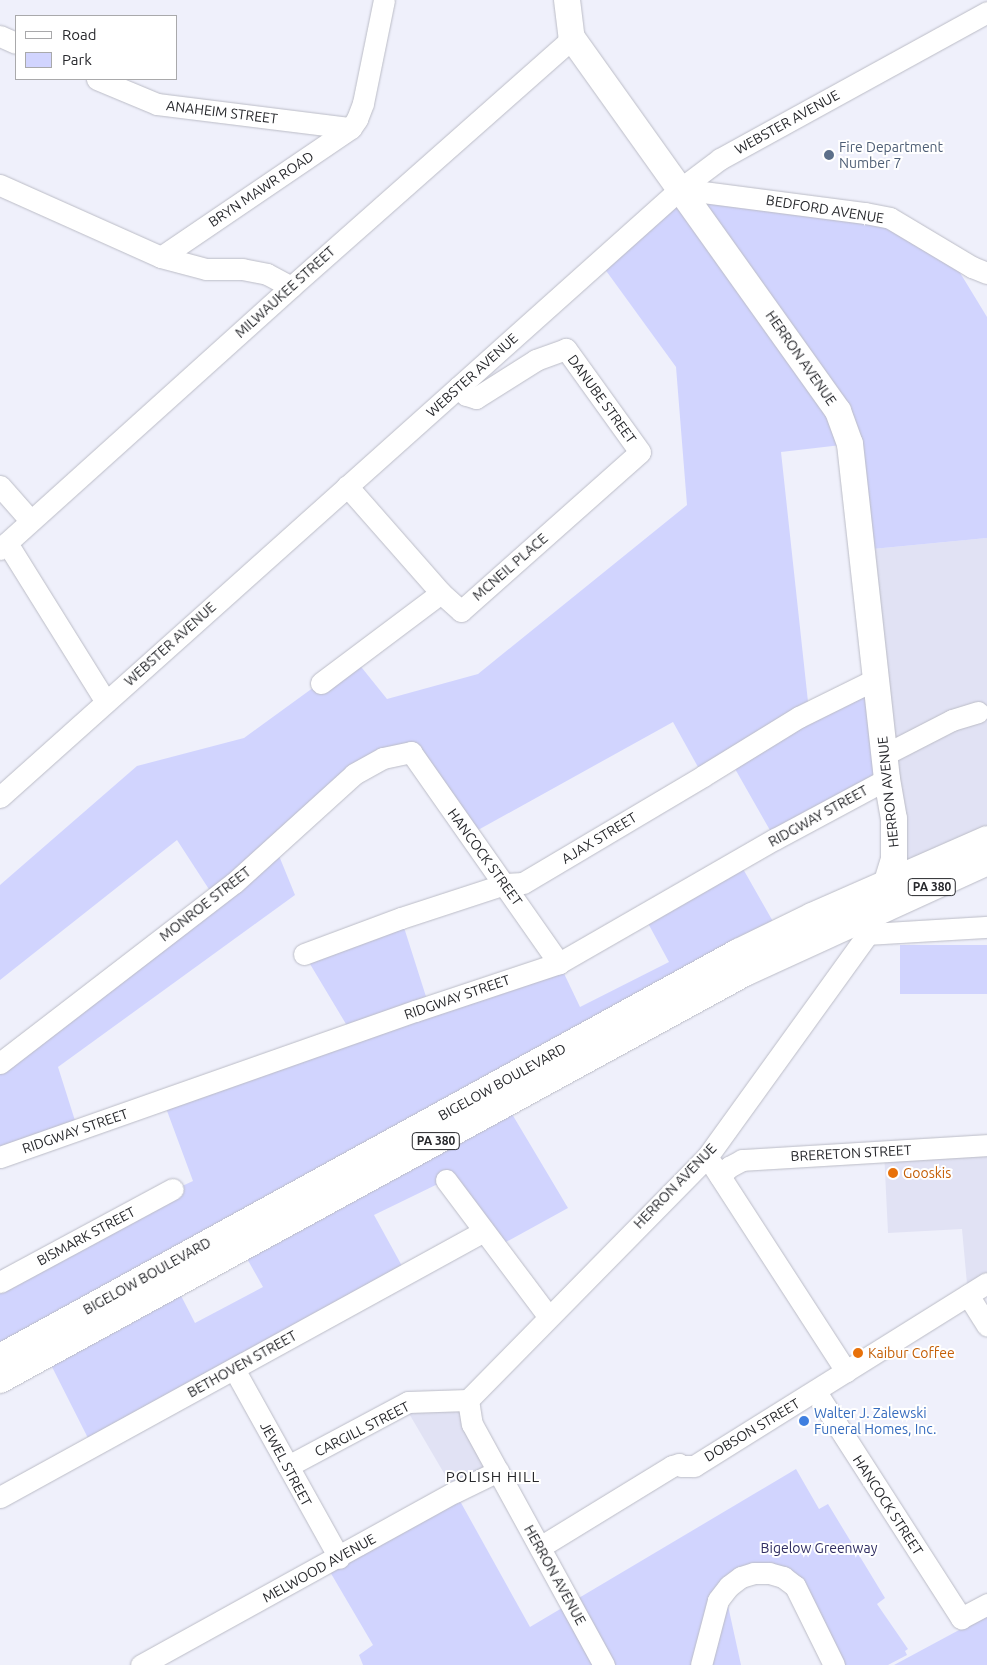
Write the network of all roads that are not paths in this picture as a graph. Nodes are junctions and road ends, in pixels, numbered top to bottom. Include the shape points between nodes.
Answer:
1 (384, 0) edge
2 (568, 0) edge
3 (987, 12) edge
4 (0, 36) edge
5 (572, 38) junction
6 (15, 43) edge
7 (99, 80) edge
8 (354, 123) junction
9 (0, 185) edge
10 (680, 189) junction
11 (161, 256) junction
12 (987, 273) edge
13 (291, 287) junction
14 (459, 387) junction
15 (640, 452) joint
16 (0, 486) edge
17 (347, 486) junction
18 (30, 520) junction
19 (3, 546) edge
20 (441, 593) junction
21 (876, 679) junction
22 (321, 683) dead end
23 (106, 702) junction
24 (978, 712) dead end
25 (411, 752) joint
26 (886, 767) junction
27 (0, 797) edge
28 (894, 819) junction
29 (987, 839) edge
30 (951, 856) junction
31 (987, 862) edge
32 (888, 883) junction
33 (505, 884) junction
34 (872, 923) junction
35 (987, 926) edge
36 (304, 954) dead end
37 (559, 963) junction
38 (0, 1063) edge
39 (987, 1145) edge
40 (707, 1156) junction
41 (0, 1157) edge
42 (720, 1176) junction
43 (446, 1180) dead end
44 (173, 1189) dead end
45 (484, 1231) junction
46 (0, 1282) edge
47 (987, 1283) edge
48 (968, 1296) junction
49 (548, 1316) junction
50 (987, 1326) edge
51 (0, 1357) edge
52 (234, 1369) junction
53 (846, 1371) junction
54 (0, 1380) edge
55 (816, 1392) junction
56 (468, 1400) junction
57 (288, 1466) junction
58 (498, 1471) junction
59 (0, 1496) edge
60 (540, 1547) junction
61 (339, 1558) junction
62 (987, 1604) edge
63 (141, 1665) edge
64 (604, 1665) edge
65 (701, 1665) edge
66 (834, 1665) edge

1 - 8 street
2 - 5 main road, HERRON AVENUE
3 - 10 street, WEBSTER AVENUE via 720,159
4 - 6 street
5 - 10 main road, HERRON AVENUE
5 - 13 street, MILWAUKEE STREET
7 - 8 street, ANAHEIM STREET via 157,104
8 - 11 street, BRYN MAWR ROAD
9 - 11 street
10 - 12 street, BEDFORD AVENUE via 865,212 890,218
10 - 14 street, WEBSTER AVENUE
10 - 21 main road, HERRON AVENUE via 838,411 850,444
11 - 13 street via 206,269 242,269 267,274
13 - 18 street, MILWAUKEE STREET
14 - 15 street, DANUBE STREET via 466,395 476,398 536,360 566,349
14 - 17 street, WEBSTER AVENUE
15 - 20 street, MCNEIL PLACE via 460,611
16 - 18 street
17 - 20 street, MCNEIL PLACE
17 - 23 street, WEBSTER AVENUE
18 - 19 street, MILWAUKEE STREET
19 - 23 street
20 - 22 street
21 - 26 main road, HERRON AVENUE
21 - 33 street, AJAX STREET via 798,717 523,883
23 - 27 street, WEBSTER AVENUE
24 - 26 street, RIDGWAY STREET via 952,720
25 - 33 street, HANCOCK STREET
25 - 38 street, MONROE STREET via 383,758 354,774 234,883
26 - 28 main road, HERRON AVENUE
26 - 37 street, RIDGWAY STREET via 768,844
28 - 30 main road via 901,832 917,848 935,855
28 - 32 main road, HERRON AVENUE via 895,852
29 - 30 main road, BIGELOW BOULEVARD / PA 380
30 - 32 main road, BIGELOW BOULEVARD / PA 380
31 - 34 main road, BIGELOW BOULEVARD / PA 380
32 - 34 main road, HERRON AVENUE
32 - 51 main road, BIGELOW BOULEVARD / PA 380 via 738,952
33 - 36 street, AJAX STREET
33 - 37 street, HANCOCK STREET
34 - 35 street
34 - 40 street, HERRON AVENUE
34 - 54 main road, BIGELOW BOULEVARD / PA 380 via 745,973
37 - 41 street, RIDGWAY STREET
39 - 42 street, BRERETON STREET via 742,1160
40 - 42 street
40 - 49 street, HERRON AVENUE
42 - 53 street
43 - 45 street
44 - 46 street, BISMARK STREET
45 - 49 street
45 - 52 street, BETHOVEN STREET
47 - 48 street, DOBSON STREET
48 - 50 street
48 - 53 street, DOBSON STREET
49 - 56 street, HERRON AVENUE
52 - 57 street, JEWEL STREET
52 - 59 street, BETHOVEN STREET
53 - 55 street, DOBSON STREET
55 - 60 street, DOBSON STREET via 690,1467 672,1466
55 - 62 street, HANCOCK STREET via 961,1618
56 - 57 street, CARGILL STREET via 408,1402
56 - 58 street, HERRON AVENUE via 472,1424
57 - 61 street, JEWEL STREET
58 - 60 street, HERRON AVENUE
58 - 61 street, MELWOOD AVENUE
60 - 64 street, HERRON AVENUE
61 - 63 street, MELWOOD AVENUE
65 - 66 street via 718,1600 741,1577 754,1573 783,1577 794,1586

